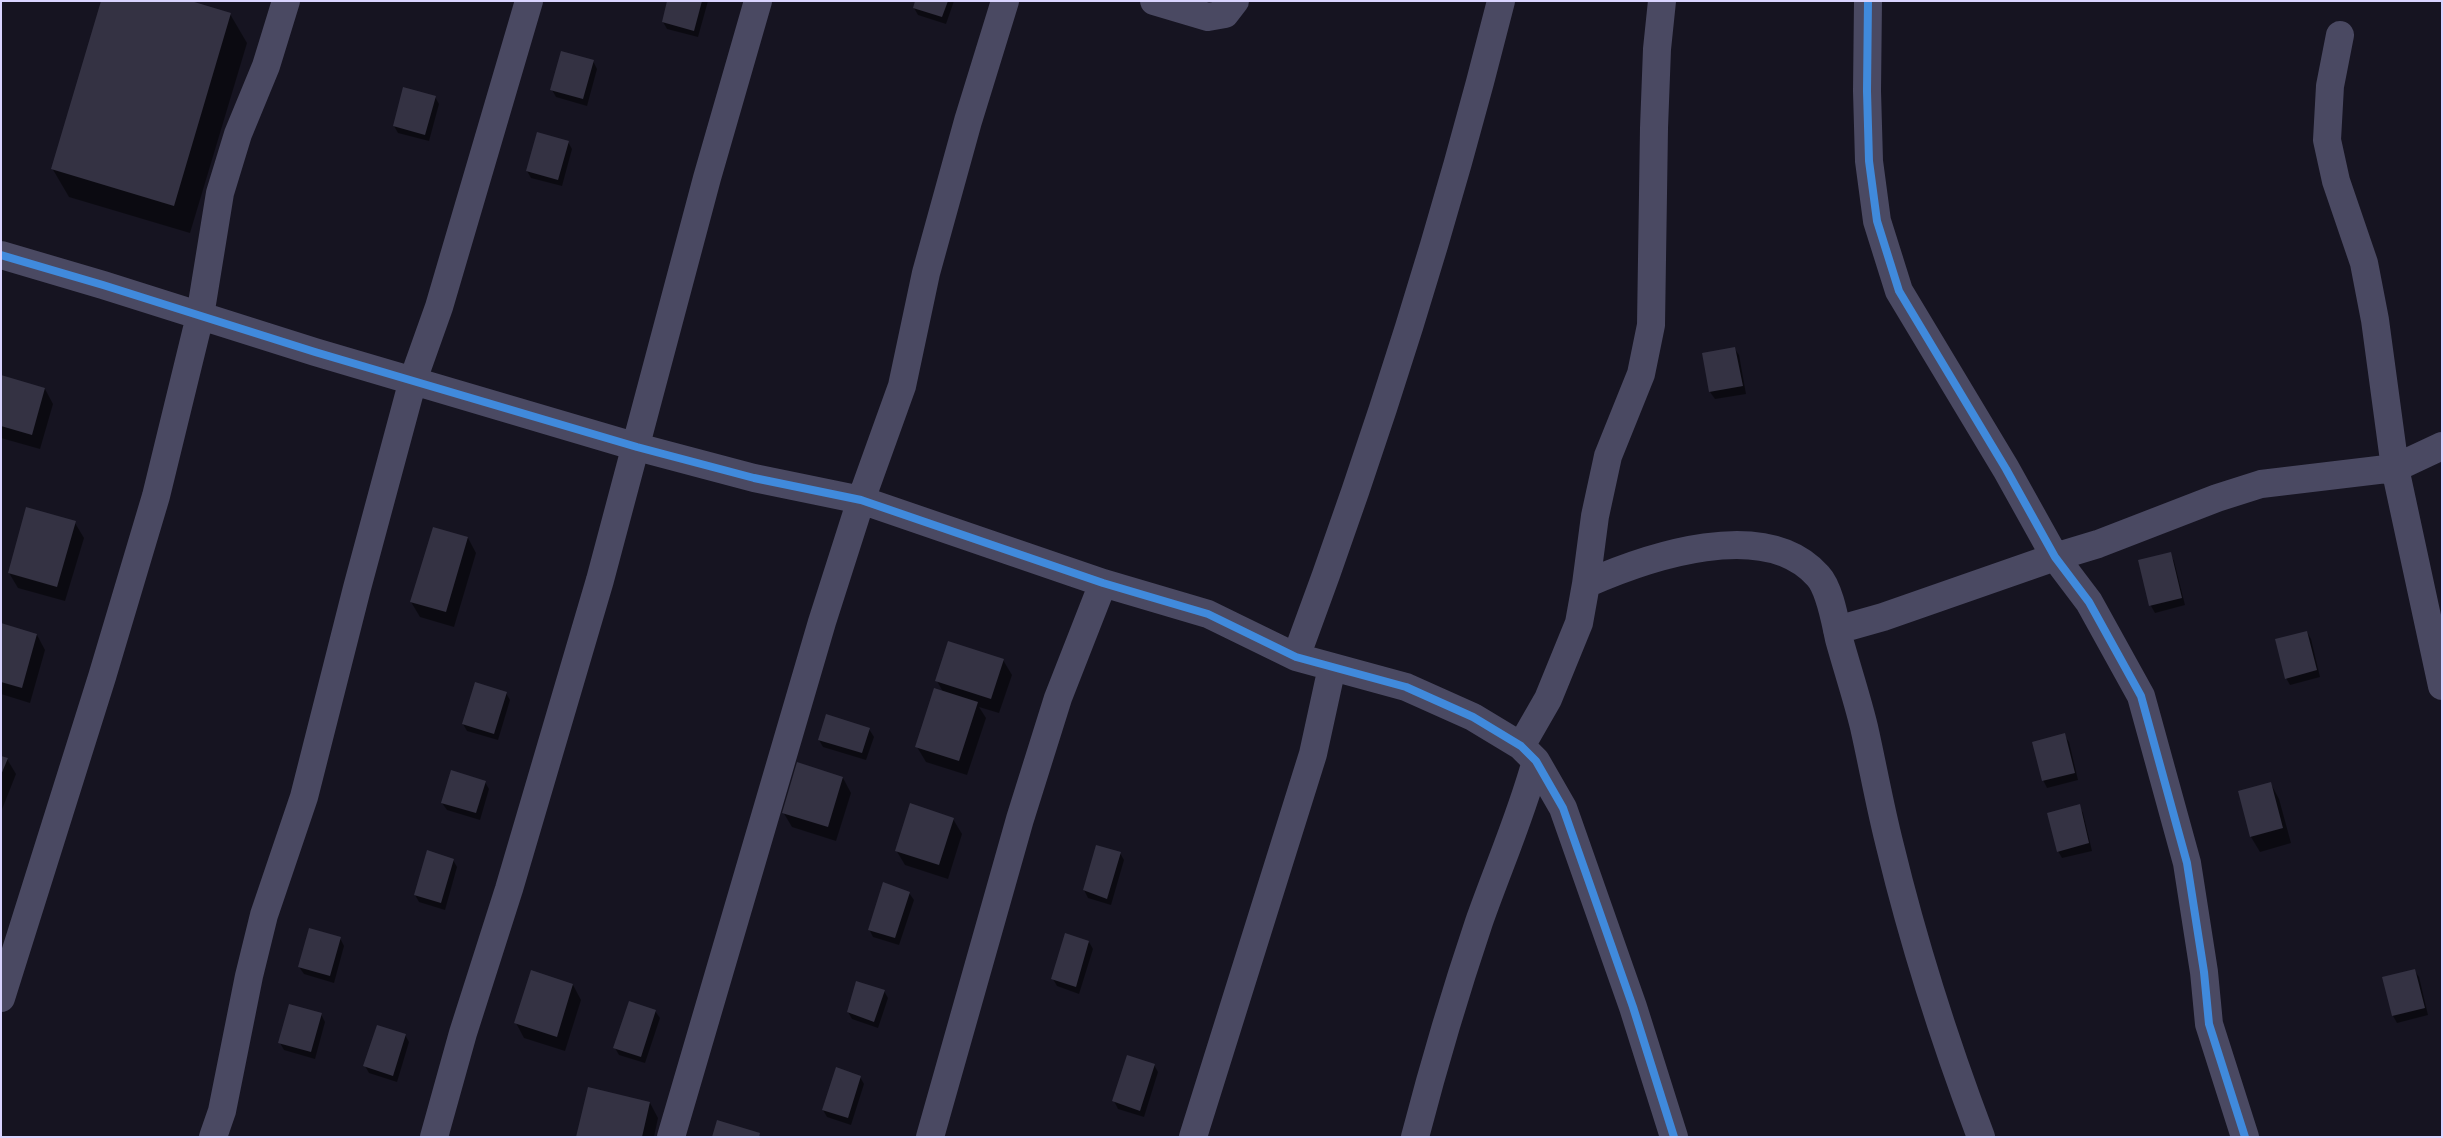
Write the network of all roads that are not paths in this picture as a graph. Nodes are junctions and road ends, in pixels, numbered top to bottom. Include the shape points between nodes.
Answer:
1 (286, 1) edge
2 (529, 1) edge
3 (758, 1) edge
4 (1005, 1) edge
5 (1154, 1) edge
6 (1235, 1) edge
7 (1501, 1) edge
8 (1662, 1) edge
9 (1868, 1) edge
10 (2340, 35) dead end
11 (1, 255) edge
12 (200, 316) junction
13 (413, 380) junction
14 (2442, 446) edge
15 (637, 447) junction
16 (2395, 468) junction
17 (861, 500) junction
18 (2055, 557) junction
19 (1103, 583) junction
20 (1586, 584) junction
21 (1837, 630) junction
22 (1296, 657) junction
23 (1332, 667) junction
24 (2442, 686) edge
25 (1529, 754) junction
26 (1, 998) edge
27 (212, 1137) edge
28 (434, 1137) edge
29 (671, 1137) edge
30 (930, 1137) edge
31 (1193, 1137) edge
32 (1415, 1137) edge
33 (1674, 1137) edge
34 (1981, 1137) edge
35 (2244, 1137) edge

1 - 12 street via 220,193
2 - 13 street via 439,307
3 - 15 street via 707,178
4 - 17 street via 926,273 902,386
5 - 6 street via 1208,17 1225,14
7 - 22 street via 1445,213 1414,313 1333,558
8 - 20 street via 1654,118 1652,325 1641,374 1608,456 1595,516
9 - 18 street via 1866,91 1869,162 1876,221 1899,291
10 - 16 street via 2330,86 2327,140 2336,181 2364,263
11 - 12 street
12 - 13 street
12 - 26 street via 153,505
13 - 15 street
13 - 27 street via 356,588 304,797 264,915 222,1111
14 - 16 street
15 - 17 street via 754,478
15 - 28 street
16 - 18 street via 2261,484
16 - 24 street
17 - 19 street
17 - 29 street via 780,760
18 - 21 street
18 - 35 street via 2089,602 2140,696 2187,863 2209,1024
19 - 22 street via 1208,614
19 - 30 street via 1058,698 1020,819
20 - 21 street via 1653,558 1718,547 1769,547 1797,558 1819,576 1829,598
20 - 25 street via 1579,623
21 - 34 street via 1864,725 1889,844 1920,963
22 - 23 street
23 - 25 street via 1406,687 1473,717
23 - 31 street via 1313,754
25 - 32 street via 1523,808 1477,930 1436,1058
25 - 33 street via 1563,808 1633,1007

